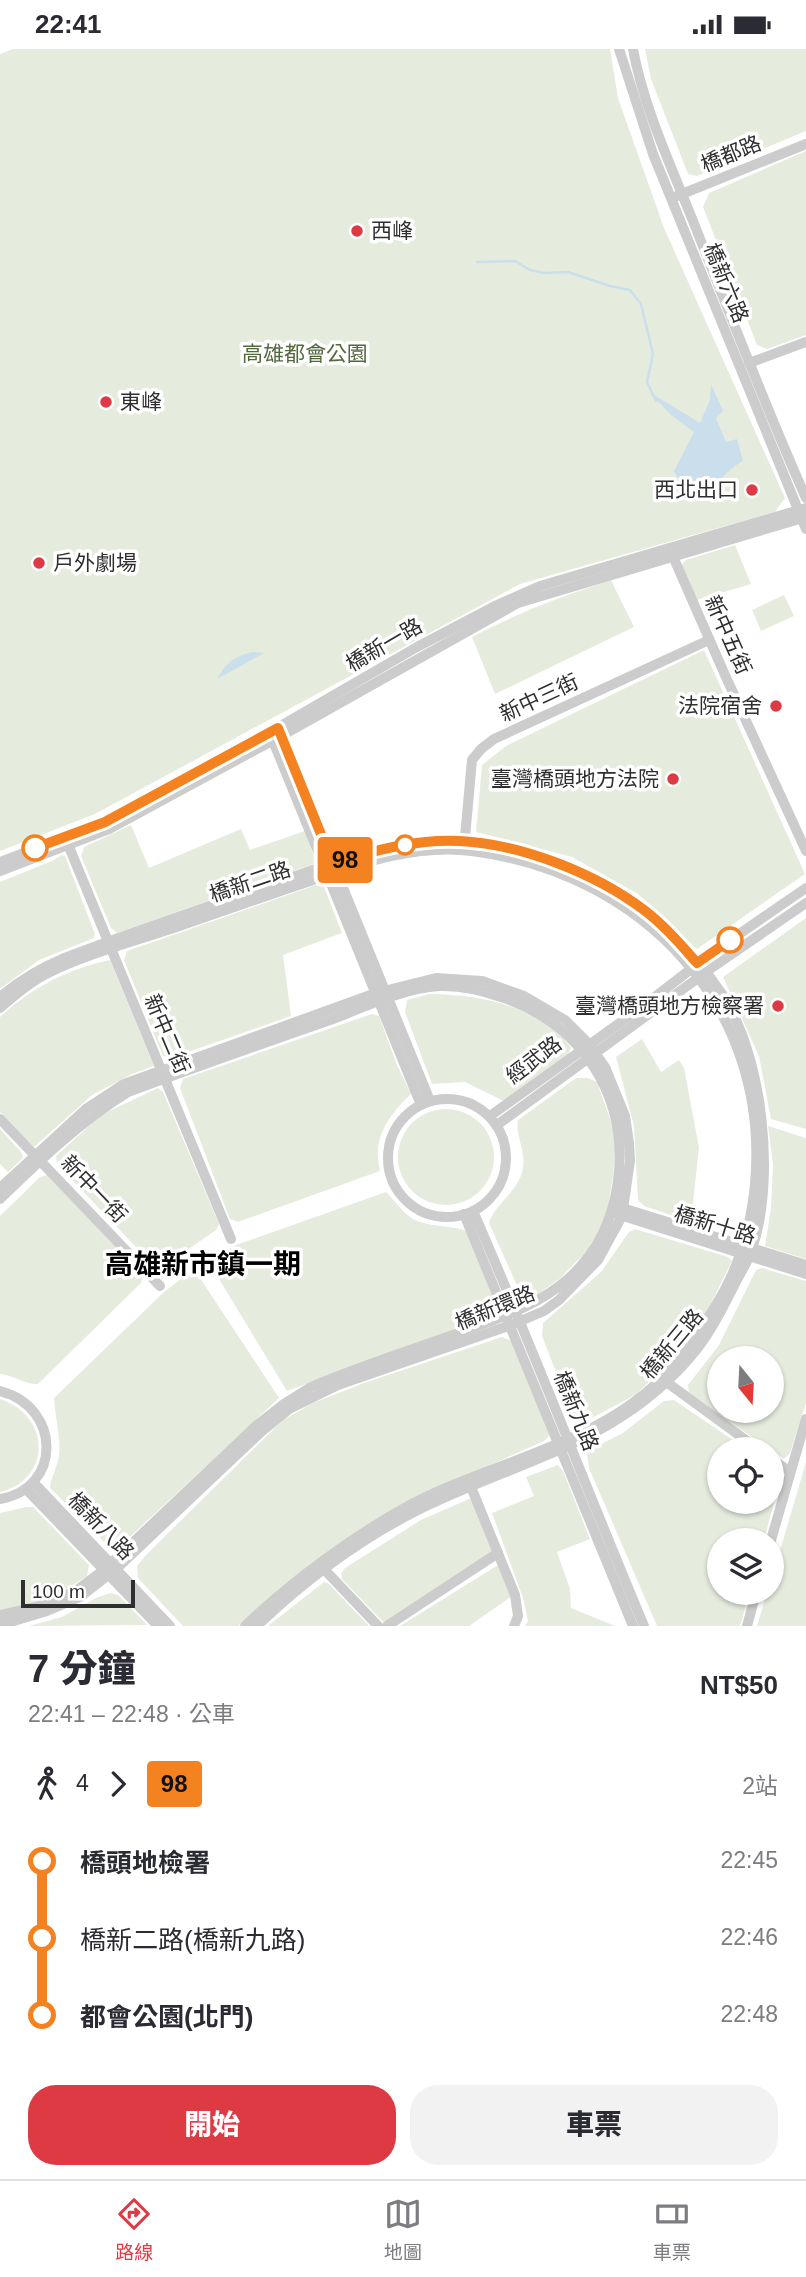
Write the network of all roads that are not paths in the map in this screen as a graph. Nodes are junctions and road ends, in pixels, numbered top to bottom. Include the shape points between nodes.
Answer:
1 (619, 49) edge
2 (633, 49) edge
3 (806, 144) edge
4 (683, 194) junction
5 (671, 198) junction
6 (806, 342) edge
7 (749, 363) junction
8 (806, 498) edge
9 (803, 514) edge
10 (806, 529) edge
11 (671, 552) junction
12 (709, 640) junction
13 (275, 734) junction
14 (66, 841) junction
15 (464, 846) junction
16 (806, 851) edge
17 (0, 862) edge
18 (331, 869) junction
19 (0, 871) edge
20 (806, 888) edge
21 (806, 903) edge
22 (110, 945) junction
23 (694, 966) junction
24 (701, 976) junction
25 (382, 996) junction
26 (0, 997) edge
27 (0, 1008) edge
28 (585, 1047) junction
29 (592, 1056) junction
30 (163, 1074) junction
31 (426, 1103) junction
32 (490, 1117) junction
33 (0, 1119) edge
34 (497, 1125) junction
35 (37, 1157) junction
36 (0, 1188) edge
37 (0, 1199) edge
38 (618, 1211) junction
39 (469, 1212) junction
40 (231, 1239) dead end
41 (747, 1251) junction
42 (806, 1265) edge
43 (806, 1274) edge
44 (160, 1286) dead end
45 (514, 1318) junction
46 (664, 1381) junction
47 (0, 1391) edge
48 (806, 1419) edge
49 (741, 1437) edge
50 (563, 1444) junction
51 (784, 1467) edge
52 (789, 1471) junction
53 (469, 1482) junction
54 (29, 1485) junction
55 (0, 1499) edge
56 (774, 1528) edge
57 (498, 1553) junction
58 (322, 1567) junction
59 (110, 1569) junction
60 (753, 1605) edge
61 (4, 1621) edge
62 (158, 1626) edge
63 (170, 1626) edge
64 (245, 1626) edge
65 (257, 1626) edge
66 (377, 1626) edge
67 (387, 1626) edge
68 (514, 1626) edge
69 (633, 1626) edge
70 (644, 1626) edge
71 (747, 1626) edge

1 - 5 street, 橋新六路
2 - 4 street, 橋新六路
3 - 4 street, 橋都路
4 - 5 street, 橋都路
4 - 7 street, 橋新六路
5 - 9 street, 橋新六路
6 - 7 street
7 - 8 street, 橋新六路
9 - 10 street, 橋新六路
9 - 11 street, 橋新一路
11 - 12 street, 新中五街
11 - 13 street, 橋新一路 via 514,596 417,647
12 - 15 street, 新中三街 via 481,748 472,760
12 - 16 street, 新中五街
13 - 14 street, 橋新一路 via 109,829
13 - 18 street
14 - 17 street, 橋新一路
14 - 19 street, 橋新一路
14 - 22 street, 新中二街
15 - 18 street, 橋新二路
15 - 23 street, 橋新二路 via 535,856 600,883 646,911
18 - 22 street, 橋新二路
18 - 25 street
20 - 23 street, 經武路
21 - 24 street, 經武路
22 - 26 street, 橋新二路 via 43,967
22 - 27 street, 橋新二路 via 25,986
22 - 30 street, 新中二街
23 - 24 street, 橋新二路
23 - 28 street, 經武路
24 - 29 street, 經武路
24 - 41 street, 橋新三路 via 729,1027 755,1120 757,1162
25 - 28 street, 橋新環路 via 436,978 482,981 546,1007 565,1020
25 - 30 street, 橋新環路
25 - 31 street
28 - 29 street, 橋新環路
28 - 32 street, 經武路
29 - 34 street, 經武路
29 - 38 street, 橋新環路 via 613,1084 625,1116 630,1161
30 - 35 street, 橋新環路 via 124,1084 101,1097
30 - 40 street, 新中二街
31 - 32 street via 456,1099
31 - 39 street via 400,1122 393,1134 388,1160 394,1183 403,1197 431,1215
32 - 34 street
33 - 35 street, 新中一街
34 - 39 street via 506,1152 504,1173 495,1192
35 - 36 street, 橋新環路
35 - 37 street, 橋新環路
35 - 44 street, 新中一街
38 - 41 street, 橋新十路
38 - 45 street, 橋新環路 via 582,1266
39 - 45 street, 橋新九路
41 - 42 street, 橋新十路
41 - 43 street, 橋新十路
41 - 46 street, 橋新三路 via 719,1319
45 - 50 street, 橋新九路
45 - 59 street, 橋新環路 via 311,1387 257,1425
46 - 49 street
46 - 50 street, 橋新三路 via 644,1403 608,1427
47 - 54 street via 26,1402 42,1422 46,1453 42,1469
48 - 52 street
50 - 53 street, 橋新三路
50 - 69 street, 橋新九路
50 - 70 street, 橋新九路
51 - 52 street
52 - 56 street
53 - 57 street
53 - 58 street, 橋新三路
54 - 55 street
54 - 59 street, 橋新八路
57 - 67 street
57 - 68 street via 514,1595 518,1616
58 - 64 street, 橋新三路
58 - 65 street, 橋新三路
58 - 66 street
59 - 61 street, 橋新環路 via 77,1590
59 - 62 street, 橋新八路
59 - 63 street, 橋新八路
60 - 71 street

